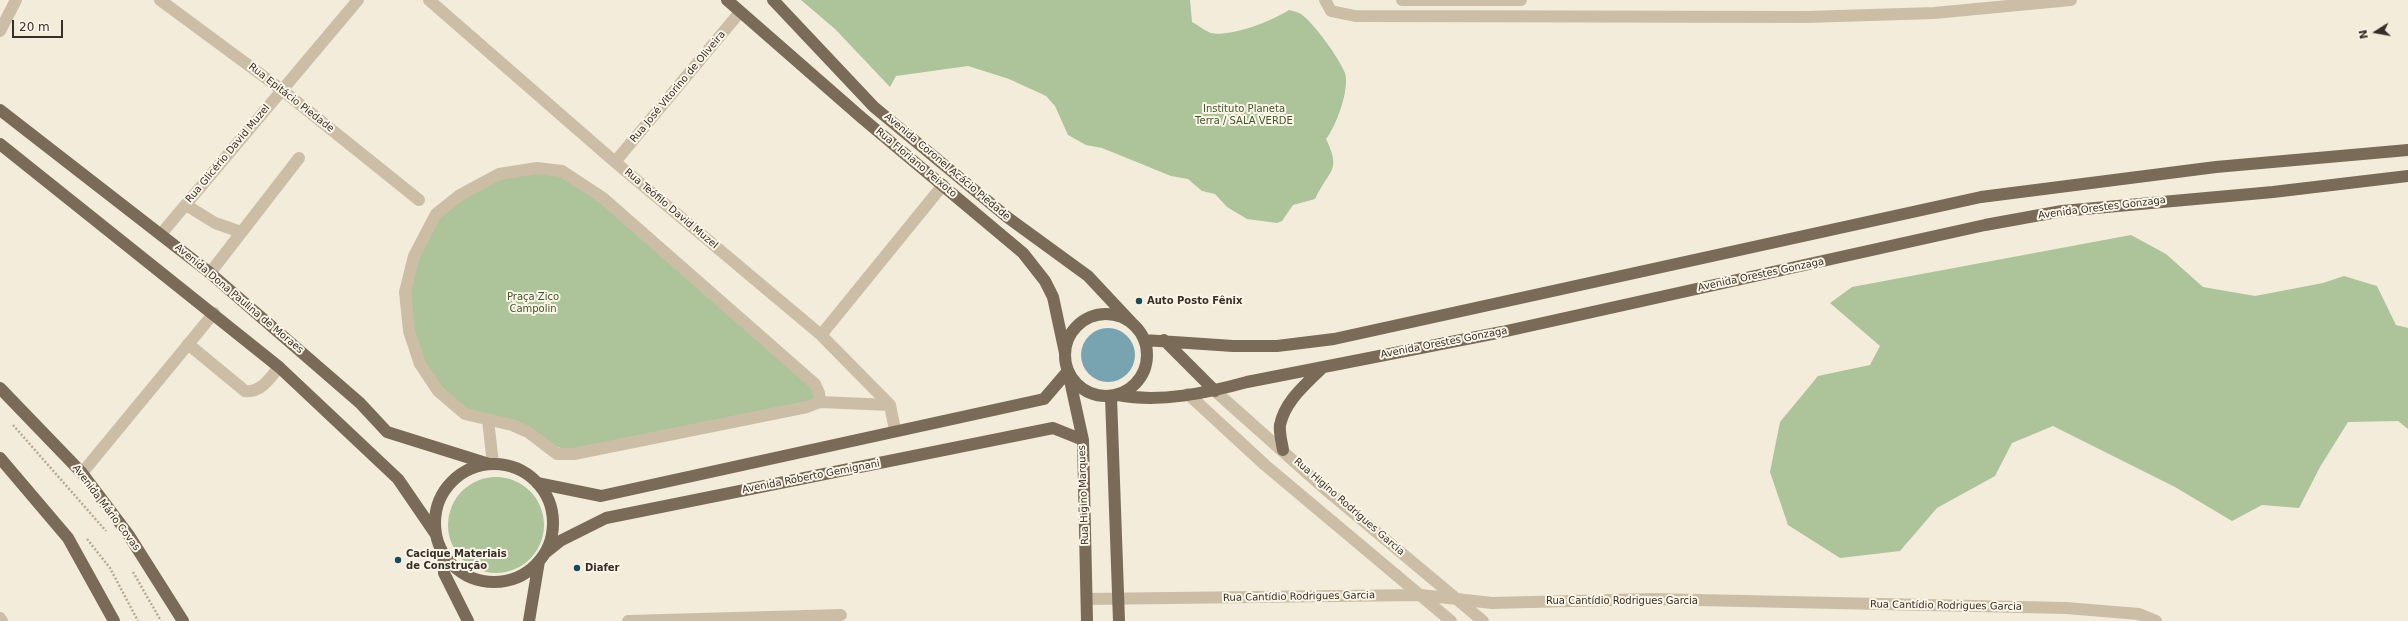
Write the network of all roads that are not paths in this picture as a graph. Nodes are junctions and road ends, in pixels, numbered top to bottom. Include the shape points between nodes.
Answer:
1 (16, 0) edge
2 (160, 0) edge
3 (358, 0) edge
4 (429, 0) edge
5 (726, 0) edge
6 (772, 0) edge
7 (1325, 0) edge
8 (1402, 0) edge
9 (1521, 0) edge
10 (2070, 0) edge
11 (740, 12) junction
12 (0, 31) edge
13 (282, 90) junction
14 (0, 110) edge
15 (0, 144) edge
16 (2408, 150) edge
17 (299, 158) dead end
18 (615, 162) junction
19 (2408, 176) edge
20 (943, 185) junction
21 (419, 200) dead end
22 (186, 205) junction
23 (241, 232) junction
24 (161, 234) junction
25 (210, 273) junction
26 (214, 313) junction
27 (1132, 323) junction
28 (821, 335) junction
29 (1144, 340) junction
30 (1164, 340) junction
31 (188, 344) junction
32 (1065, 353) junction
33 (279, 367) junction
34 (1322, 368) junction
35 (1068, 371) junction
36 (0, 388) edge
37 (1215, 391) junction
38 (1188, 394) junction
39 (1115, 396) junction
40 (820, 402) junction
41 (890, 405) junction
42 (488, 420) junction
43 (895, 430) junction
44 (1083, 440) junction
45 (1283, 450) junction
46 (0, 458) edge
47 (491, 464) junction
48 (82, 473) junction
49 (537, 483) junction
50 (435, 533) junction
51 (443, 554) junction
52 (542, 557) junction
53 (1421, 595) junction
54 (1458, 598) junction
55 (1087, 599) junction
56 (1118, 599) junction
57 (841, 615) dead end
58 (0, 618) edge
59 (2, 621) edge
60 (114, 621) edge
61 (183, 621) edge
62 (468, 621) edge
63 (529, 621) edge
64 (538, 621) edge
65 (628, 621) edge
66 (1087, 621) edge
67 (1119, 621) edge
68 (1451, 621) edge
69 (1483, 621) edge
70 (2156, 621) edge

1 - 12 street
2 - 13 street, Rua Epitácio Piedade
3 - 13 street, Rua Glicério David Muzel
4 - 18 street, Rua Teófilo David Muzel
5 - 11 main road, Rua Floriano Peixoto
6 - 27 main road, Avenida Coronel Acácio Piedade via 874,106 1007,217 1088,276
7 - 10 street via 1331,11 1355,16 1649,18 1934,13
8 - 9 street
11 - 18 street, Rua José Vitorino de Oliveira
11 - 20 main road, Rua Floriano Peixoto
13 - 21 street, Rua Epitácio Piedade
13 - 22 street, Rua Glicério David Muzel
14 - 24 main road, Avenida Dona Paulina de Moraes
15 - 26 main road
16 - 30 main road via 2216,167 1981,197 1334,339 1277,346 1233,346
17 - 23 street
18 - 28 street, Rua Teófilo David Muzel
19 - 34 main road, Avenida Orestes Gonzaga via 2273,192 2062,211 1985,225 1502,332
20 - 28 street
20 - 32 main road, Rua Floriano Peixoto via 1003,235 1037,270 1053,297
22 - 23 street via 215,223
22 - 24 street, Rua Glicério David Muzel
23 - 25 street
24 - 25 main road, Avenida Dona Paulina de Moraes
25 - 47 main road, Avenida Dona Paulina de Moraes via 360,403 387,432
26 - 31 street
26 - 33 main road
27 - 29 main road
27 - 32 main road via 1121,316 1108,314 1084,320 1071,334
28 - 41 street, Rua Teófilo David Muzel
29 - 30 main road
29 - 39 main road via 1147,349 1146,369 1135,385
30 - 37 main road
31 - 33 street via 245,391 253,392 261,388
31 - 48 street
32 - 35 main road
33 - 50 main road via 398,479
34 - 37 main road, Avenida Orestes Gonzaga
34 - 45 main road via 1291,399 1280,426
35 - 39 main road via 1081,388 1100,396
35 - 43 main road via 1044,399
35 - 44 main road, Rua Higino Marques
36 - 48 main road, Avenida Mário Covas
37 - 38 main road, Avenida Orestes Gonzaga
37 - 45 street, Rua Higino Rodrigues Garcia
38 - 39 main road, Avenida Orestes Gonzaga via 1146,398
38 - 53 street, Rua Higino Rodrigues Garcia via 1265,465
39 - 56 main road
40 - 41 street
40 - 42 street via 807,407 574,454 557,454 528,432 512,425
40 - 42 street via 815,384 603,198 562,170 537,168 499,174 460,195 436,214 414,256 405,292 409,331 420,364 438,391 465,414
41 - 43 street
42 - 47 street
43 - 49 main road via 601,496
44 - 52 main road, Avenida Roberto Gemignani via 1054,428 606,518 560,541
44 - 55 main road, Rua Higino Marques
45 - 54 street, Rua Higino Rodrigues Garcia via 1331,494
46 - 60 main road via 68,538
47 - 49 main road via 519,470
47 - 50 main road via 463,473 447,487 439,501 435,516
48 - 61 main road, Avenida Mário Covas via 128,534
49 - 52 main road via 547,499 553,517 552,536
50 - 51 main road
51 - 52 main road via 455,568 471,578 489,582 508,581 520,576
51 - 62 main road via 444,573
52 - 63 main road
53 - 54 street, Rua Cantídio Rodrigues Garcia
53 - 56 street, Rua Cantídio Rodrigues Garcia
53 - 68 street, Rua Higino Rodrigues Garcia
54 - 69 street, Rua Higino Rodrigues Garcia
54 - 70 street, Rua Cantídio Rodrigues Garcia via 1492,603 1651,600 2066,608 2139,614
55 - 56 street, Rua Cantídio Rodrigues Garcia
55 - 66 main road, Rua Higino Marques
56 - 67 main road
57 - 65 street
58 - 59 street
63 - 64 street

